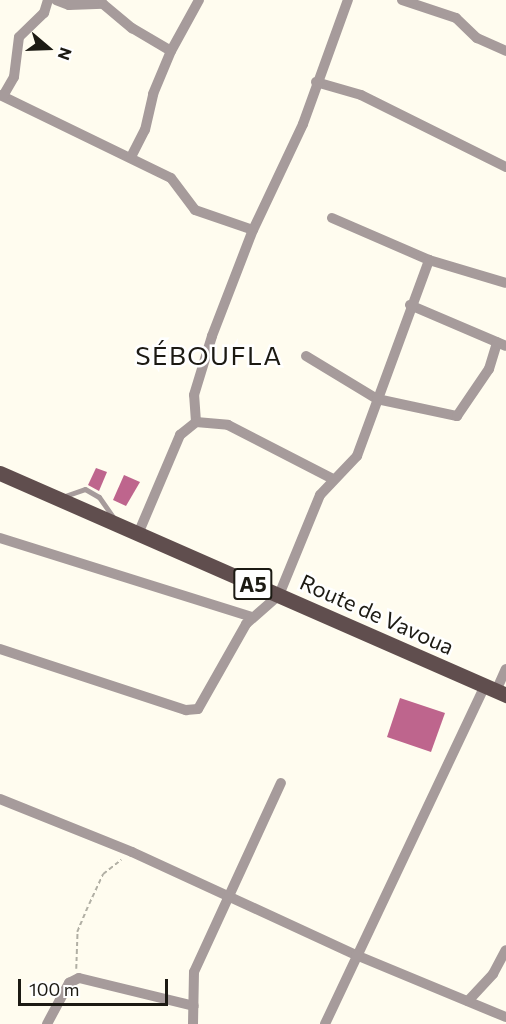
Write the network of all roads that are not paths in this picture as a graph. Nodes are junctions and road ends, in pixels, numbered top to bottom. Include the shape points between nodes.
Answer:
1 (48, 0) edge
2 (56, 0) edge
3 (199, 0) edge
4 (348, 0) edge
5 (402, 0) edge
6 (171, 51) junction
7 (506, 51) edge
8 (316, 82) junction
9 (1, 96) edge
10 (131, 157) junction
11 (506, 167) edge
12 (332, 218) dead end
13 (253, 230) junction
14 (429, 260) junction
15 (506, 283) edge
16 (410, 305) junction
17 (501, 344) edge
18 (306, 356) dead end
19 (377, 399) junction
20 (196, 422) junction
21 (0, 473) edge
22 (333, 479) junction
23 (138, 534) junction
24 (0, 538) edge
25 (279, 596) junction
26 (252, 617) junction
27 (0, 649) edge
28 (506, 669) edge
29 (496, 691) edge
30 (281, 783) dead end
31 (0, 798) edge
32 (229, 896) junction
33 (506, 950) edge
34 (356, 955) junction
35 (468, 1001) junction
36 (194, 1006) junction
37 (506, 1017) edge
38 (47, 1024) edge
39 (193, 1024) edge
40 (325, 1024) edge

1 - 9 street via 44,13 20,37 14,77
2 - 6 street via 69,5 103,4 132,28
3 - 6 street
4 - 8 street
5 - 7 street via 456,18 477,38
6 - 10 street via 153,94 145,130
8 - 11 street via 361,95
8 - 13 street via 303,124
9 - 10 street
10 - 13 street via 171,178 195,210
12 - 14 street
13 - 20 street via 194,394
14 - 15 street
14 - 16 street
16 - 17 street
16 - 19 street
17 - 19 street via 457,416
18 - 19 street
19 - 22 street via 357,456
20 - 22 street via 228,425
20 - 23 street via 180,435
21 - 23 main road, Route de Vavoua / A5
22 - 25 street via 320,495
23 - 25 main road, Route de Vavoua / A5
24 - 26 street
25 - 26 street
25 - 29 main road, Route de Vavoua / A5
26 - 27 street via 195,712
28 - 29 street
29 - 34 street
30 - 32 street
31 - 32 street
32 - 34 street
32 - 36 street via 194,972
33 - 35 street via 493,974
34 - 35 street
34 - 40 street
35 - 37 street
36 - 38 street via 79,978 69,983
36 - 39 street

